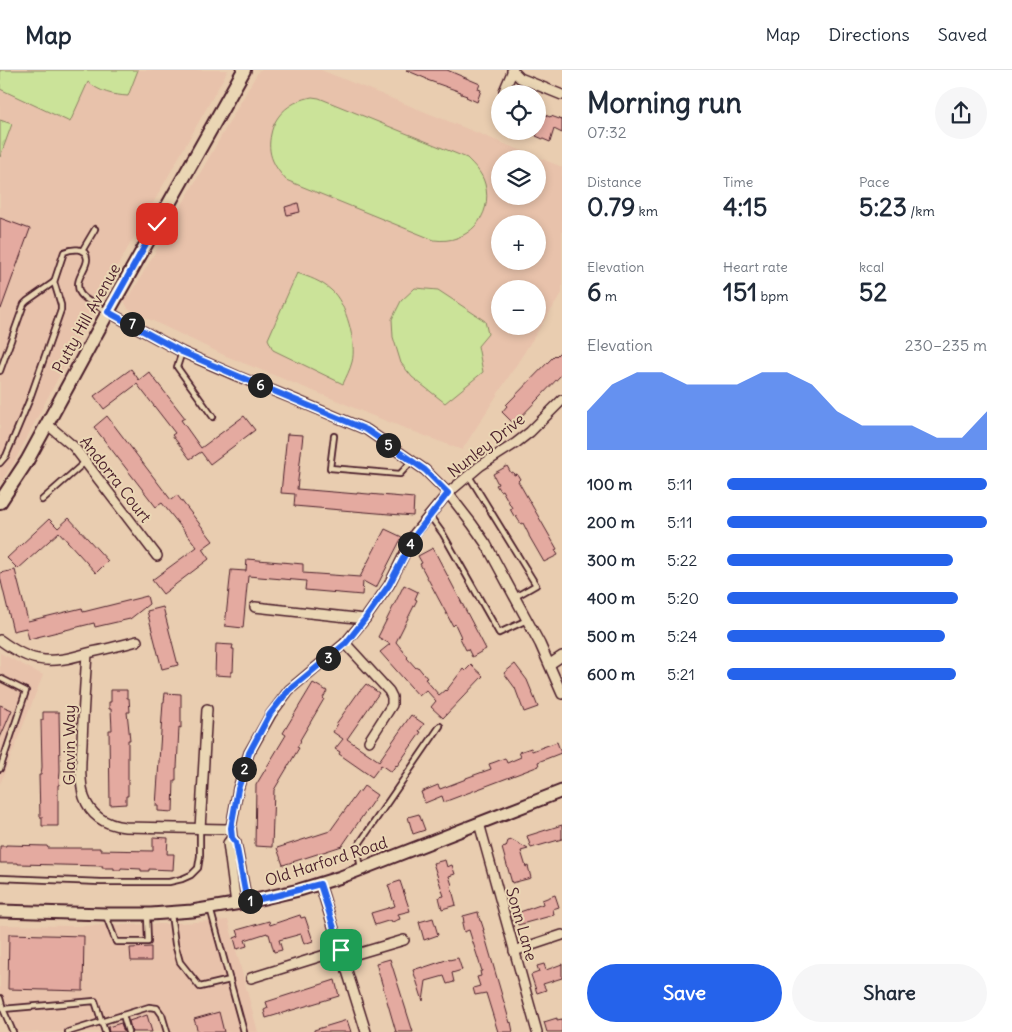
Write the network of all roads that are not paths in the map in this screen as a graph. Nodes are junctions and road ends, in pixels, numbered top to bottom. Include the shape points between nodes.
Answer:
1 (244, 70) edge
2 (513, 70) edge
3 (507, 85) edge
4 (562, 95) edge
5 (95, 229) dead end
6 (82, 251) junction
7 (54, 282) junction
8 (108, 312) junction
9 (182, 352) junction
10 (0, 371) edge
11 (562, 400) edge
12 (213, 417) dead end
13 (47, 424) junction
14 (334, 436) dead end
15 (412, 460) junction
16 (85, 462) junction
17 (0, 463) edge
18 (468, 475) junction
19 (448, 493) junction
20 (42, 500) dead end
21 (0, 502) edge
22 (430, 516) junction
23 (157, 556) dead end
24 (514, 598) junction
25 (255, 607) dead end
26 (365, 619) junction
27 (527, 620) junction
28 (0, 640) edge
29 (137, 641) dead end
30 (346, 643) junction
31 (87, 654) junction
32 (562, 656) edge
33 (550, 664) junction
34 (0, 678) edge
35 (562, 694) edge
36 (207, 708) dead end
37 (440, 726) dead end
38 (369, 740) dead end
39 (0, 769) edge
40 (562, 791) edge
41 (479, 823) junction
42 (200, 828) junction
43 (231, 828) junction
44 (361, 869) junction
45 (0, 878) edge
46 (320, 884) junction
47 (242, 903) junction
48 (210, 908) junction
49 (0, 912) edge
50 (171, 913) junction
51 (105, 914) junction
52 (147, 914) junction
53 (562, 935) edge
54 (404, 940) dead end
55 (514, 951) junction
56 (342, 954) junction
57 (251, 978) dead end
58 (230, 980) junction
59 (0, 998) edge
60 (3, 1009) junction
61 (123, 1015) junction
62 (102, 1021) junction
63 (13, 1032) edge
64 (68, 1032) edge
65 (105, 1032) edge
66 (128, 1032) edge
67 (167, 1032) edge
68 (244, 1032) edge
69 (366, 1032) edge
70 (537, 1032) edge

1 - 8 main road, Putty Hill Avenue
2 - 3 street
2 - 4 street via 520,78
5 - 6 lane
6 - 7 lane via 64,252
6 - 8 lane via 87,257 78,282 80,292 84,298
7 - 10 lane via 24,304
7 - 17 lane via 61,310 29,401
8 - 9 street
8 - 13 main road, Putty Hill Avenue
9 - 12 lane via 176,367
9 - 15 street via 367,430
11 - 18 street, Nunley Drive via 530,432
13 - 16 street, Andorra Court
13 - 21 main road, Putty Hill Avenue
14 - 15 lane via 330,468 400,474
15 - 19 street
16 - 20 lane
16 - 23 street, Andorra Court
18 - 19 street, Nunley Drive
18 - 24 lane via 536,585
19 - 22 street, Nunley Drive
19 - 24 street via 486,544
22 - 26 street, Nunley Drive
22 - 27 lane via 499,633
24 - 27 street
25 - 26 street
26 - 30 street, Nunley Drive
27 - 33 street
28 - 31 street via 38,659 64,659
29 - 31 street
30 - 38 street via 389,691 393,701
30 - 43 street, Nunley Drive via 294,684 270,714 249,753
31 - 42 street, Glavin Way via 81,767 82,789 93,813 116,826
32 - 33 street
33 - 35 street
34 - 39 lane via 26,691
36 - 42 street
37 - 44 lane via 357,847
40 - 41 street, Old Harford Road
41 - 44 street, Old Harford Road
41 - 55 street, Sonn Lane
42 - 43 street, Glavin Way
42 - 45 lane via 198,868 192,876 182,879 111,882
43 - 47 street, Nunley Drive via 236,843
44 - 46 street, Old Harford Road
46 - 47 street, Old Harford Road
46 - 56 street
47 - 48 street, Old Harford Road
48 - 50 street, Old Harford Road
48 - 58 lane
49 - 51 street, Old Harford Road
50 - 52 street, Old Harford Road
50 - 58 lane via 180,962 200,987
51 - 52 street, Old Harford Road
51 - 52 lane via 116,942 148,942
53 - 55 street
54 - 56 street
55 - 70 street, Sonn Lane
56 - 57 street
56 - 69 street
58 - 68 lane
59 - 60 lane
60 - 62 lane via 96,1001
60 - 63 lane
61 - 62 lane
61 - 66 lane
61 - 67 lane via 149,1007 157,1008
62 - 64 lane
62 - 65 lane

